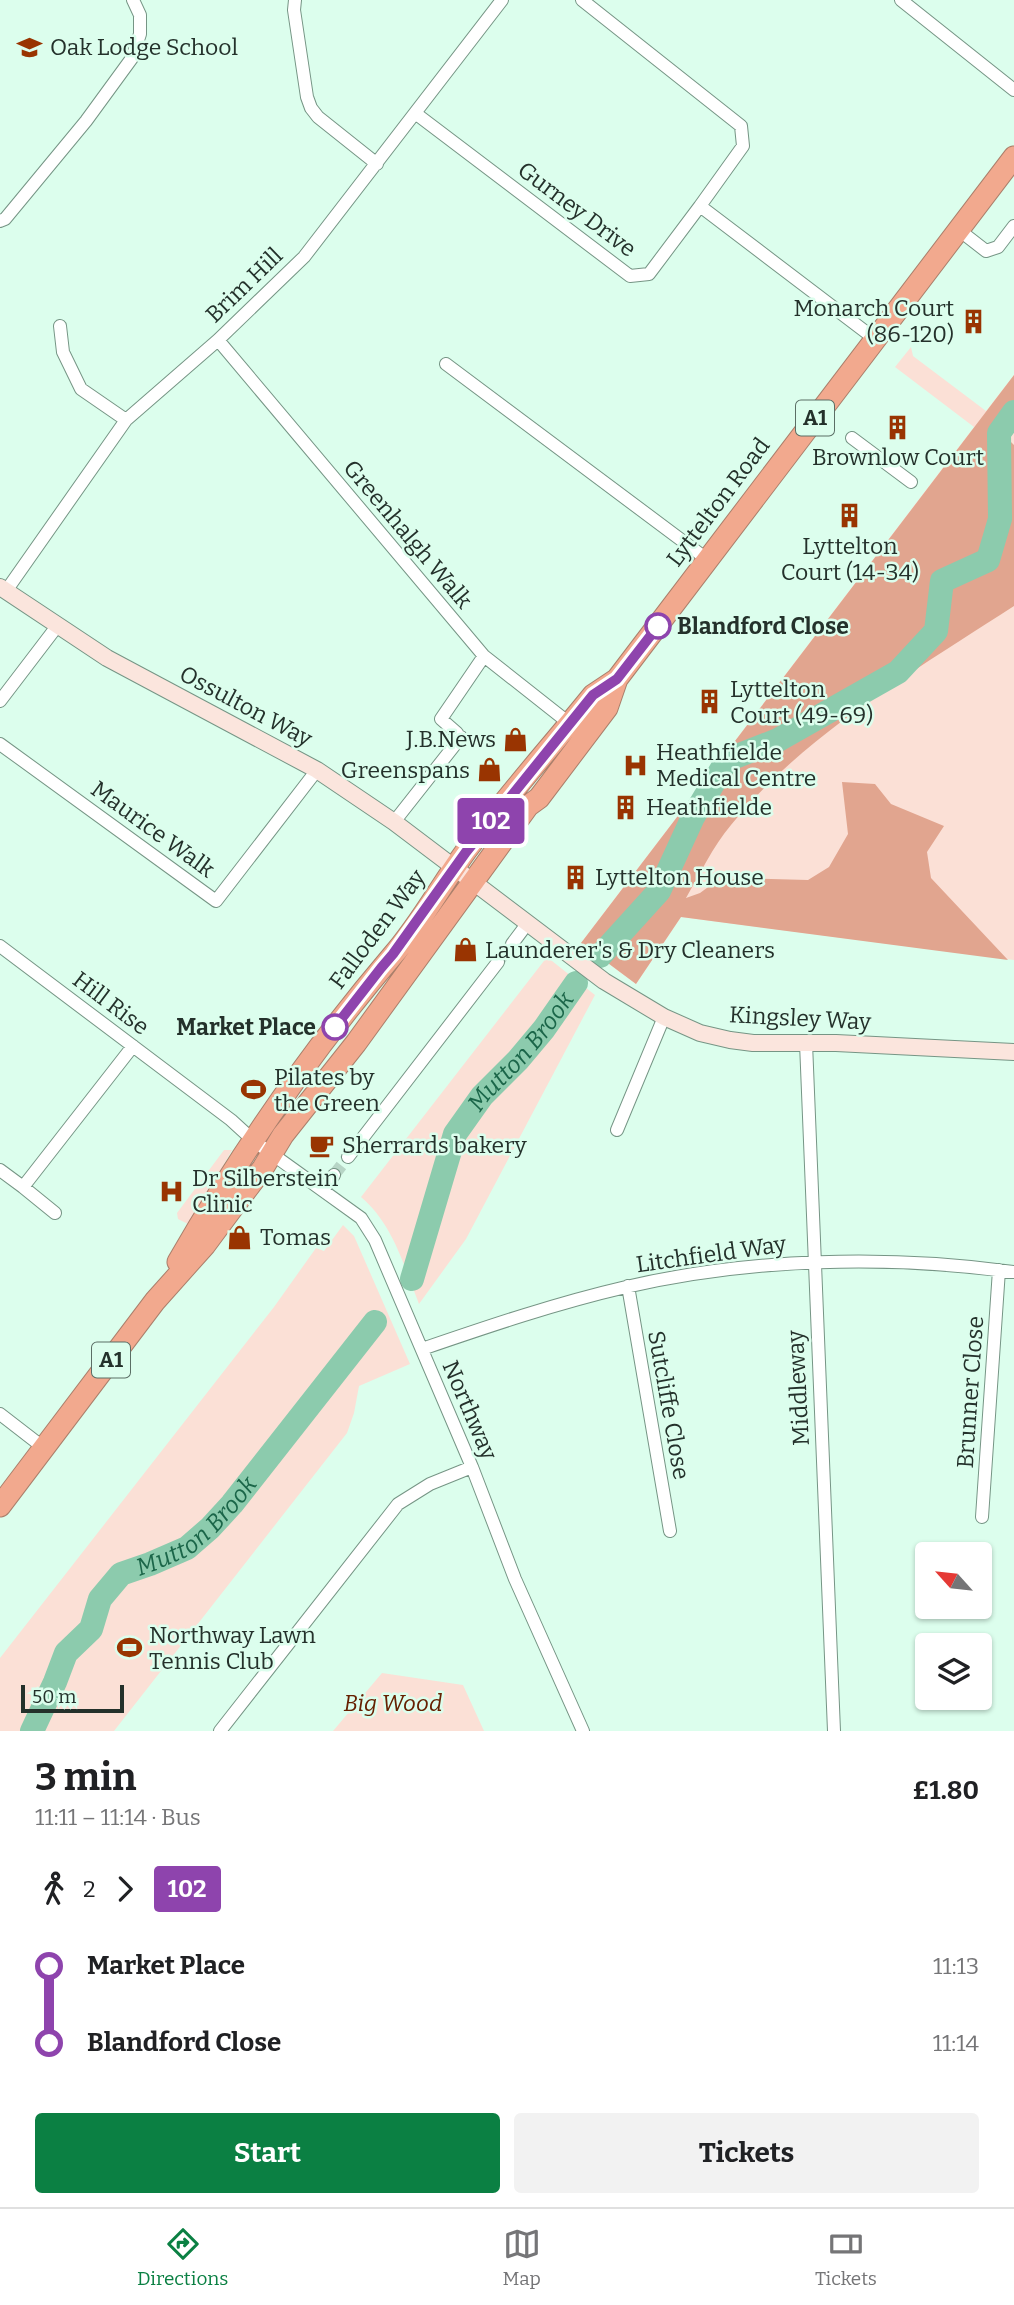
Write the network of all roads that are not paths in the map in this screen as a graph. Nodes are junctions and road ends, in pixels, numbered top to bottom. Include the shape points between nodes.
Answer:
1 (133, 0) edge
2 (295, 0) edge
3 (502, 0) edge
4 (582, 0) edge
5 (901, 0) edge
6 (1014, 90) edge
7 (415, 113) junction
8 (1014, 157) edge
9 (377, 164) junction
10 (700, 206) junction
11 (0, 221) edge
12 (1014, 226) edge
13 (958, 230) junction
14 (60, 326) dead end
15 (218, 340) junction
16 (875, 340) junction
17 (446, 364) dead end
18 (127, 420) junction
19 (852, 438) dead end
20 (911, 482) dead end
21 (708, 559) junction
22 (3, 589) edge
23 (58, 625) junction
24 (484, 656) junction
25 (0, 701) edge
26 (578, 730) junction
27 (0, 744) edge
28 (317, 770) junction
29 (394, 822) junction
30 (464, 876) junction
31 (527, 924) junction
32 (512, 944) tunnel mouth
33 (0, 946) edge
34 (498, 962) tunnel mouth
35 (664, 1017) junction
36 (806, 1043) junction
37 (133, 1046) junction
38 (1014, 1052) edge
39 (617, 1129) dead end
40 (263, 1147) junction
41 (348, 1157) tunnel mouth
42 (0, 1170) edge
43 (334, 1175) tunnel mouth
44 (23, 1187) junction
45 (323, 1190) junction
46 (55, 1213) dead end
47 (814, 1262) junction
48 (999, 1270) junction
49 (1014, 1272) edge
50 (628, 1286) junction
51 (422, 1349) junction
52 (0, 1414) edge
53 (44, 1448) junction
54 (472, 1467) junction
55 (0, 1506) edge
56 (982, 1517) dead end
57 (670, 1531) dead end
58 (220, 1731) edge
59 (583, 1731) edge
60 (834, 1731) edge

1 - 11 street via 140,15 140,34 132,58 86,121
2 - 9 street via 311,108
3 - 7 street, Brim Hill
4 - 10 street, Gurney Drive via 741,126 743,146
5 - 6 street
7 - 9 street, Brim Hill
7 - 10 street, Gurney Drive via 630,276 649,274
8 - 13 highway, Lyttelton Road / A1
9 - 15 street, Brim Hill via 304,257
10 - 16 street
12 - 13 street via 998,247 986,251
13 - 16 highway, Lyttelton Road / A1
14 - 18 street via 63,352 81,389
15 - 18 street, Brim Hill
15 - 24 street, Greenhalgh Walk
16 - 21 highway, Lyttelton Road / A1
17 - 21 street
18 - 22 street, Brim Hill
19 - 20 street
21 - 26 highway, Lyttelton Road / A1 via 617,679 593,695
22 - 23 street, Ossulton Way
23 - 25 street
23 - 28 street, Ossulton Way via 107,658
24 - 26 street, Greenhalgh Walk
24 - 29 street via 440,719 459,735
26 - 30 highway, Lyttelton Road / A1
27 - 28 street, Maurice Walk via 216,901
28 - 29 street, Ossulton Way
29 - 30 street, Ossulton Way
30 - 31 street, Kingsley Way
30 - 40 highway, Falloden Way / A1 via 373,977 283,1097
31 - 32 street
31 - 35 street, Kingsley Way via 615,989
33 - 37 street, Hill Rise
34 - 41 street
35 - 36 street, Kingsley Way via 730,1040
35 - 39 street
36 - 38 street, Kingsley Way
36 - 47 street, Middleway
37 - 40 street, Hill Rise
37 - 44 street
40 - 45 street, Northway
40 - 53 highway, Falloden Way / A1 via 216,1195 155,1301
42 - 44 street
43 - 45 street
44 - 46 street
45 - 51 street, Northway via 361,1218
47 - 48 street, Litchfield Way
47 - 50 street, Litchfield Way via 745,1267
47 - 60 street, Middleway
48 - 49 street, Litchfield Way
48 - 56 street, Brunner Close
50 - 51 street, Litchfield Way
50 - 57 street, Sutcliffe Close
51 - 54 street, Northway
52 - 53 street
53 - 55 highway, Falloden Way / A1
54 - 58 street via 429,1484 398,1504
54 - 59 street, Northway via 515,1579

